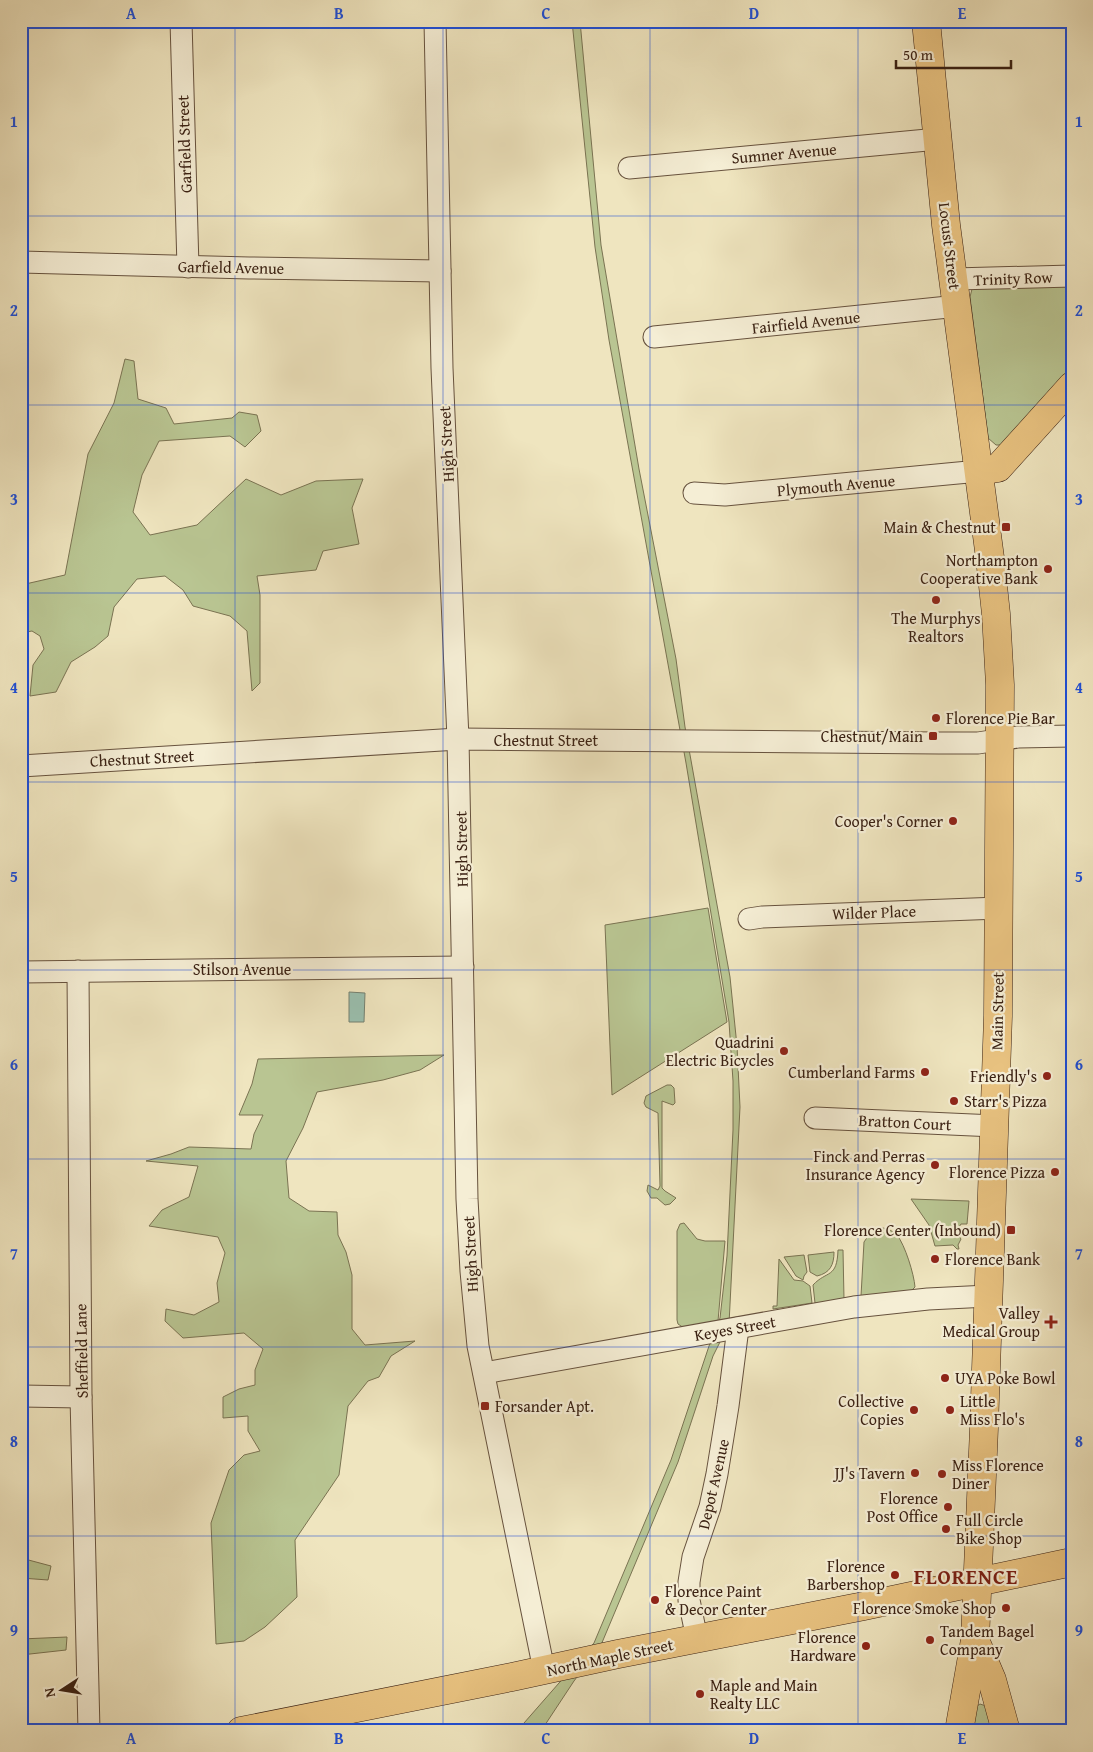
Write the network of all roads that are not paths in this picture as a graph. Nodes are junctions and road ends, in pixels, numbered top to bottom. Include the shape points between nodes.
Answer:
1 (181, 21) edge
2 (435, 21) edge
3 (926, 21) edge
4 (938, 139) junction
5 (629, 168) dead end
6 (21, 262) edge
7 (188, 267) junction
8 (440, 271) junction
9 (1072, 276) edge
10 (954, 279) junction
11 (958, 306) junction
12 (654, 337) dead end
13 (1068, 400) edge
14 (979, 471) junction
15 (694, 493) dead end
16 (1072, 736) edge
17 (1000, 738) junction
18 (458, 740) junction
19 (21, 766) edge
20 (999, 908) junction
21 (749, 919) dead end
22 (464, 967) junction
23 (78, 971) junction
24 (21, 972) edge
25 (815, 1118) dead end
26 (995, 1126) junction
27 (988, 1296) junction
28 (738, 1328) junction
29 (484, 1373) junction
30 (21, 1396) edge
31 (82, 1397) junction
32 (1072, 1562) edge
33 (978, 1582) junction
34 (697, 1639) junction
35 (975, 1640) junction
36 (544, 1670) junction
37 (89, 1731) edge
38 (241, 1731) edge
39 (959, 1731) edge
40 (1006, 1731) edge

1 - 7 street, Garfield Street
2 - 8 street, High Street
3 - 4 main road, Locust Street
4 - 5 street, Sumner Avenue
4 - 10 main road, Locust Street
6 - 7 street, Garfield Avenue
7 - 8 street, Garfield Avenue
8 - 18 street, High Street
9 - 10 street, Trinity Row
10 - 11 main road, Locust Street
11 - 12 street, Fairfield Avenue
11 - 14 main road, Locust Street
13 - 14 main road via 998,468
14 - 15 street, Plymouth Avenue via 725,495
14 - 17 main road, Main Street via 996,614
16 - 17 street, Chestnut Street
17 - 18 street, Chestnut Street via 978,743
17 - 20 main road, Main Street
18 - 19 street, Chestnut Street
18 - 22 street, High Street
20 - 21 street, Wilder Place
20 - 26 main road, Main Street
22 - 23 street, Stilson Avenue
22 - 29 street, High Street via 470,1271 474,1319
23 - 24 street, Stilson Avenue
23 - 31 street, Sheffield Lane
25 - 26 street, Bratton Court
26 - 27 main road, Main Street
27 - 28 street, Keyes Street via 876,1304
27 - 33 main road, Main Street
28 - 29 street, Keyes Street
28 - 34 street, Depot Avenue via 718,1474 688,1582
29 - 36 street, High Street
30 - 31 street
31 - 37 street, Sheffield Lane
32 - 33 main road, North Maple Street
33 - 34 main road, North Maple Street
33 - 35 main road, Main Street
34 - 36 main road, North Maple Street
35 - 39 main road, Main Street
35 - 40 main road via 992,1680
36 - 38 main road, North Maple Street

